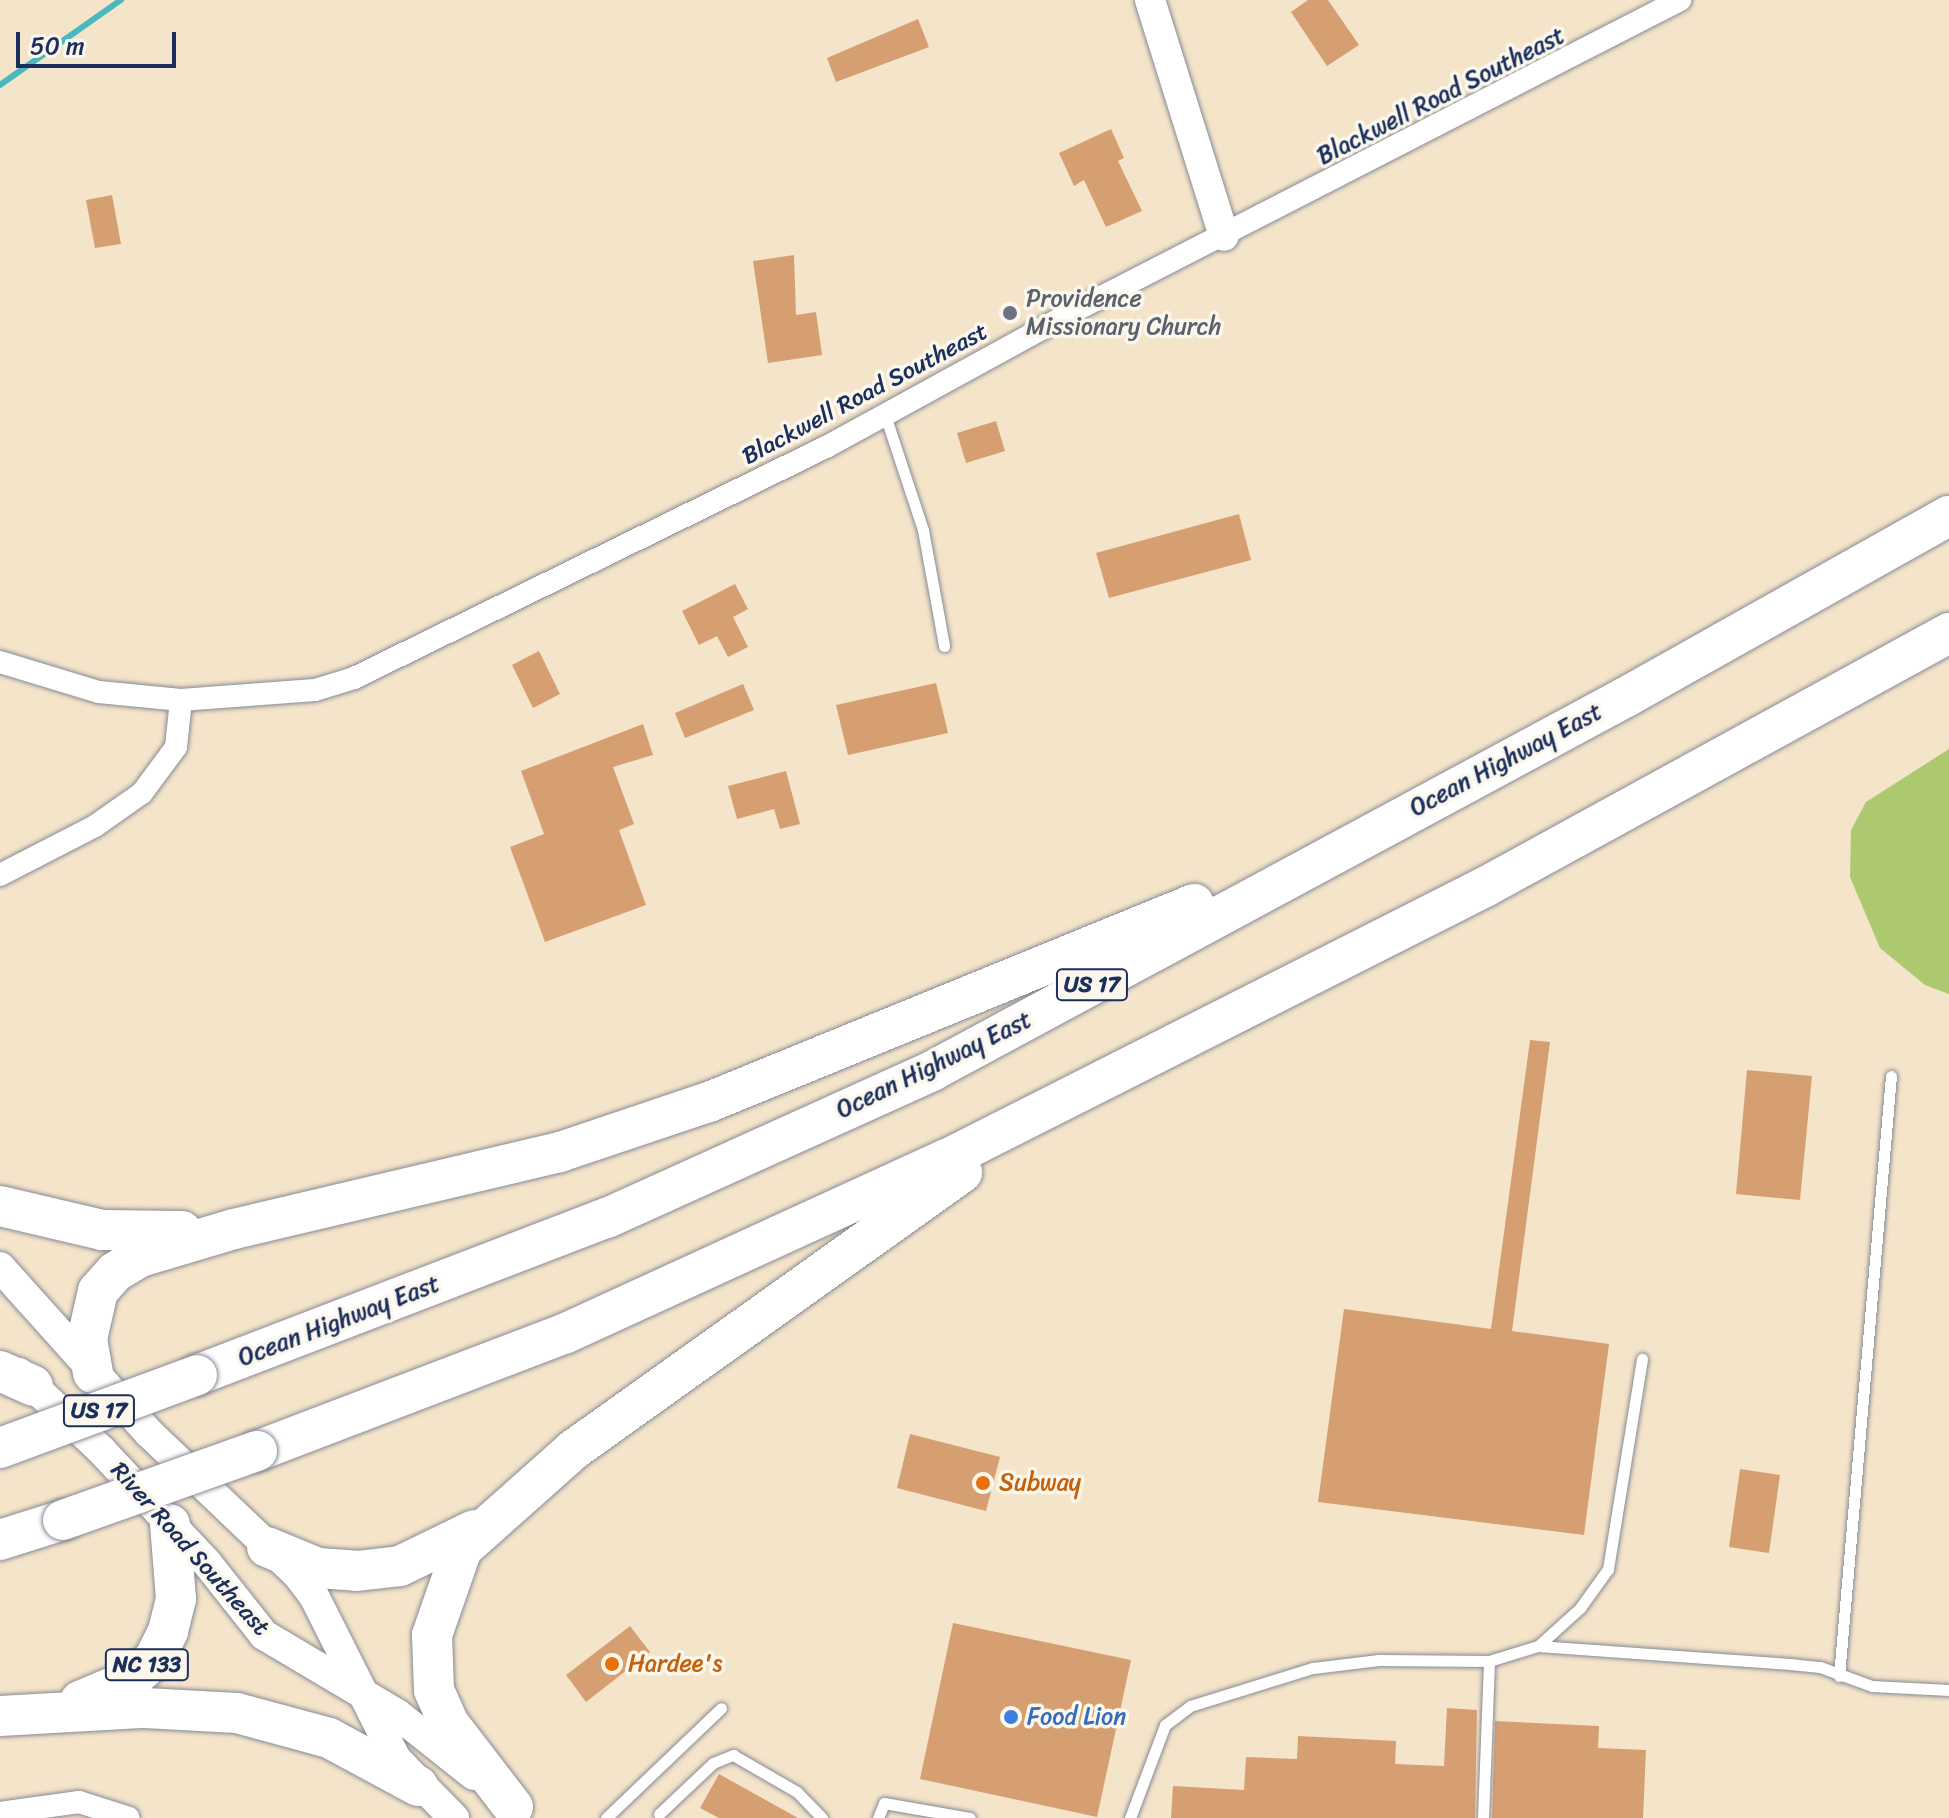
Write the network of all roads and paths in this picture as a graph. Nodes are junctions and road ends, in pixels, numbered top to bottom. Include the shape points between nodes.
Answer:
1 (1150, 0) edge
2 (1680, 0) edge
3 (1224, 236) junction
4 (885, 415) junction
5 (1949, 516) edge
6 (1949, 633) edge
7 (944, 646) dead end
8 (0, 662) edge
9 (181, 700) junction
10 (1379, 826) junction
11 (0, 875) edge
12 (1217, 1023) junction
13 (1891, 1076) dead end
14 (0, 1206) edge
15 (234, 1229) junction
16 (0, 1267) edge
17 (0, 1355) edge
18 (1642, 1359) dead end
19 (93, 1373) junction
20 (16, 1378) edge
21 (0, 1448) edge
22 (486, 1523) junction
23 (170, 1524) junction
24 (0, 1540) edge
25 (267, 1547) junction
26 (1538, 1646) junction
27 (1489, 1661) junction
28 (1839, 1676) junction
29 (1949, 1690) edge
30 (358, 1692) junction
31 (721, 1708) dead end
32 (5, 1715) edge
33 (418, 1786) junction
34 (0, 1813) edge
35 (520, 1813) edge
36 (659, 1814) dead end
37 (945, 1816) edge
38 (129, 1818) edge
39 (454, 1818) edge
40 (606, 1818) edge
41 (822, 1818) edge
42 (878, 1818) edge
43 (970, 1818) edge
44 (1130, 1818) edge
45 (1483, 1818) edge

1 - 3 main road
2 - 3 street, Blackwell Road Southeast
3 - 4 street, Blackwell Road Southeast
4 - 7 lane via 923,530
4 - 9 street, Blackwell Road Southeast via 354,678 304,692
5 - 10 highway, Ocean Highway East / US 17 via 1626,697
6 - 12 highway via 1485,887
8 - 9 street, Blackwell Road Southeast via 99,692
9 - 11 street via 176,747 142,793 95,826
10 - 15 highway via 709,1102 560,1152
10 - 21 highway, Ocean Highway East / US 17, bridge via 918,1077 607,1218
12 - 22 highway via 953,1179 573,1450
12 - 24 highway, bridge via 763,1247 564,1334 257,1451
13 - 28 lane
14 - 15 highway via 102,1230
15 - 19 highway via 140,1257 115,1272 98,1291 91,1313 87,1339
16 - 19 main road, River Road Southeast
17 - 20 main road, River Road Southeast
18 - 26 lane via 1608,1569 1580,1608
19 - 25 main road, River Road Southeast
20 - 23 main road, River Road Southeast
22 - 25 highway via 400,1566 357,1571 318,1568
22 - 35 highway via 462,1549 437,1607 434,1690 449,1724
23 - 30 main road, River Road Southeast via 264,1635
23 - 32 highway, NC 133 via 176,1599 154,1659 105,1694
25 - 30 main road, River Road Southeast via 314,1596
26 - 27 lane
26 - 28 lane via 1790,1664
27 - 44 lane via 1379,1660 1313,1668 1190,1706 1165,1725
27 - 45 lane
28 - 29 lane via 1872,1686
30 - 33 main road, River Road Southeast via 389,1749
30 - 35 main road, River Road Southeast via 429,1737
31 - 40 lane
32 - 33 highway via 145,1708 237,1713 329,1738
33 - 39 main road, River Road Southeast
34 - 38 street via 79,1802
36 - 41 lane via 713,1763 733,1755 797,1792
37 - 42 lane via 884,1803
37 - 43 lane

